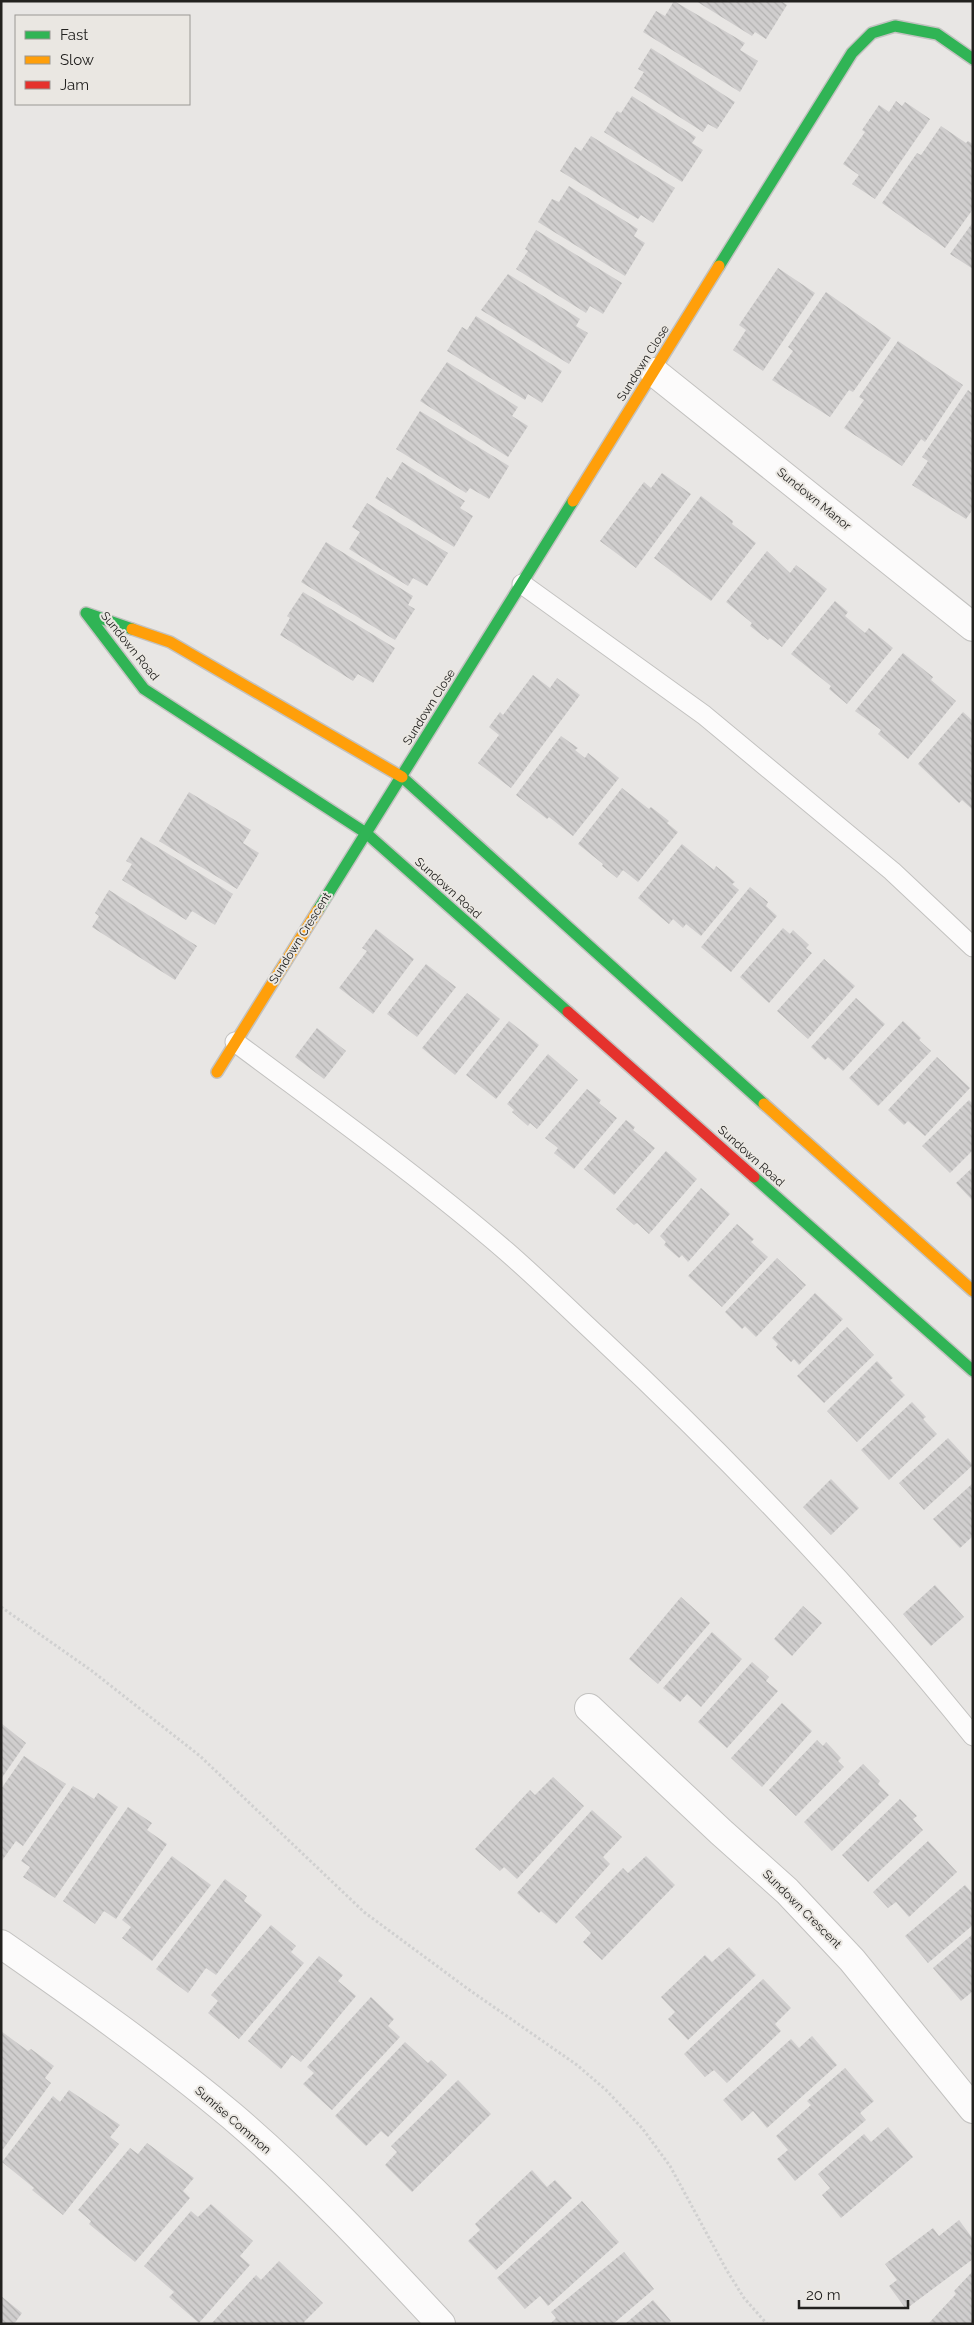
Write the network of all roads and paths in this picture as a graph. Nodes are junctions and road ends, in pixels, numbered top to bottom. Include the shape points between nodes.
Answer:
1 (973, 59) edge
2 (654, 372) junction
3 (522, 584) junction
4 (973, 627) edge
5 (401, 777) junction
6 (383, 805) joint
7 (366, 833) junction
8 (973, 947) edge
9 (235, 1042) junction
10 (216, 1072) dead end
11 (973, 1291) edge
12 (973, 1371) edge
13 (1, 1607) edge
14 (589, 1708) dead end
15 (973, 1736) edge
16 (1, 1944) edge
17 (973, 2109) edge
18 (442, 2324) edge
19 (767, 2324) edge

1 - 2 street, Sundown Close via 936,34 895,26 872,33 852,53
2 - 3 street, Sundown Close
2 - 4 street, Sundown Manor
3 - 5 street, Sundown Close
3 - 8 lane via 704,715 892,871
5 - 6 street, Sundown Close
5 - 7 street, Sundown Road via 170,642 86,613 144,689
5 - 11 street, Sundown Road
6 - 7 street, Sundown Crescent
7 - 9 street, Sundown Crescent
7 - 12 street, Sundown Road
9 - 10 street, Sundown Crescent
9 - 15 lane via 506,1251 657,1391 794,1529 908,1655
13 - 19 path via 92,1671 200,1756 364,1912 577,2065 606,2090 642,2128 670,2166 726,2269 744,2298
14 - 17 street, Sundown Crescent via 787,1891 852,1960
16 - 18 street, Sunrise Common via 123,2029 232,2117 336,2212

